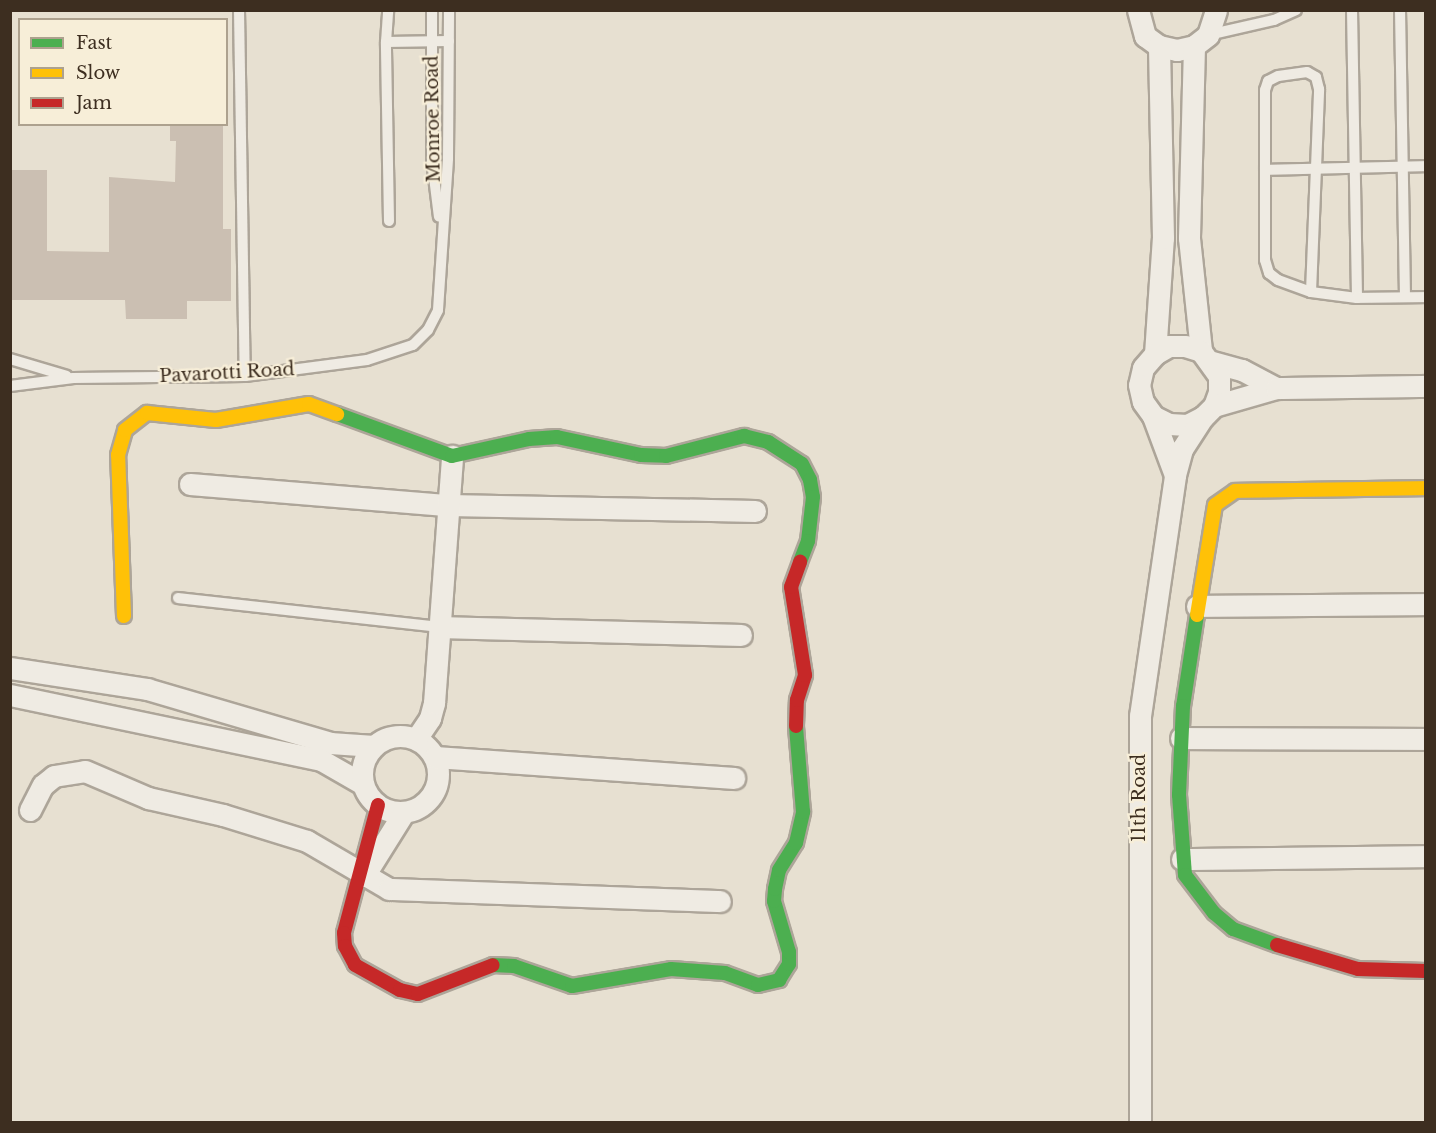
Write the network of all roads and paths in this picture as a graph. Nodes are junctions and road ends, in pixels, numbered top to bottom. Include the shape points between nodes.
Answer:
1 (239, 10) edge
2 (388, 10) edge
3 (432, 10) edge
4 (449, 10) edge
5 (1138, 10) edge
6 (1216, 10) edge
7 (1296, 10) edge
8 (1352, 10) edge
9 (1400, 10) edge
10 (449, 41) junction
11 (1201, 41) junction
12 (386, 42) junction
13 (432, 42) junction
14 (1160, 46) junction
15 (1405, 166) junction
16 (1425, 166) edge
17 (1356, 168) junction
18 (1318, 169) junction
19 (1264, 170) junction
20 (389, 221) dead end
21 (441, 226) junction
22 (1311, 292) junction
23 (1406, 297) junction
24 (1425, 297) edge
25 (1357, 298) junction
26 (413, 345) joint
27 (1155, 354) junction
28 (1206, 356) junction
29 (10, 359) edge
30 (245, 376) junction
31 (73, 378) junction
32 (10, 386) edge
33 (1425, 386) edge
34 (1276, 388) junction
35 (1209, 412) junction
36 (1154, 416) junction
37 (452, 456) junction
38 (1175, 475) junction
39 (190, 484) dead end
40 (1425, 488) edge
41 (448, 506) junction
42 (755, 512) dead end
43 (178, 598) dead end
44 (1425, 604) edge
45 (1197, 606) junction
46 (123, 616) dead end
47 (439, 627) junction
48 (741, 635) dead end
49 (10, 668) edge
50 (34, 672) junction
51 (113, 682) junction
52 (20, 697) edge
53 (196, 704) junction
54 (106, 716) junction
55 (189, 734) junction
56 (1181, 738) junction
57 (416, 739) junction
58 (1425, 739) edge
59 (374, 746) junction
60 (435, 757) junction
61 (734, 778) dead end
62 (363, 784) junction
63 (378, 805) junction
64 (30, 810) dead end
65 (404, 812) junction
66 (1425, 856) edge
67 (1182, 859) junction
68 (360, 878) junction
69 (720, 902) dead end
70 (1425, 971) edge
71 (1140, 1122) edge

1 - 30 lane
2 - 12 lane
3 - 13 lane, Monroe Road
4 - 10 lane, Monroe Road
5 - 14 street via 1146,36
6 - 11 street
7 - 11 lane
8 - 17 lane
9 - 15 lane
10 - 13 lane
10 - 21 lane, Monroe Road via 448,158
11 - 14 street via 1177,50
11 - 28 street via 1189,238 1194,313
12 - 13 lane
12 - 20 lane
13 - 21 lane, Monroe Road via 432,161
14 - 27 street via 1164,238
15 - 16 lane
15 - 17 lane
15 - 23 lane
17 - 18 lane
17 - 25 lane
18 - 19 lane
18 - 19 lane via 1318,89 1316,77 1307,72 1268,81 1264,90
18 - 22 lane
19 - 22 lane via 1269,273
21 - 26 lane, Monroe Road via 438,310 428,330
22 - 25 lane
23 - 24 lane
23 - 25 lane
26 - 30 lane, Pavarotti Road via 367,360
27 - 28 street via 1169,346 1185,346
27 - 36 street via 1143,368 1139,385 1143,402
28 - 34 street
28 - 35 street via 1218,376 1219,392
29 - 31 lane, Pavarotti Road
30 - 31 lane, Pavarotti Road
31 - 32 lane, Pavarotti Road
33 - 34 street
34 - 35 street
35 - 36 street via 1187,425 1169,424
35 - 38 street, 11th Road via 1182,449
36 - 38 street, 11th Road
37 - 41 street
37 - 46 street via 309,404 216,420 175,412 147,413 125,430 118,455
37 - 68 street via 556,437 641,455 666,456 744,436 768,442 802,464 813,497 808,541 791,588 804,651 805,675 797,700 795,735 803,812 796,843 779,870 774,902 789,964 778,980 769,984 758,985 725,973 670,969 579,986 496,964 418,994 400,990 356,965 348,956 344,933
38 - 71 street, 11th Road via 1140,716
39 - 41 street
40 - 45 street via 1248,490 1222,496 1212,517
41 - 42 street
41 - 47 street
43 - 47 lane
44 - 45 street
45 - 56 street
47 - 48 street
47 - 57 street via 433,712
49 - 50 street
50 - 51 street
50 - 52 street
51 - 53 street
51 - 54 street
52 - 54 street
53 - 55 street
53 - 59 street via 330,743
54 - 55 street
55 - 62 street via 321,760
56 - 58 street
56 - 67 street
57 - 59 street via 394,736
57 - 60 street
59 - 62 street via 363,763
60 - 61 street
60 - 65 street via 438,778 431,797
62 - 63 street
63 - 65 street
63 - 68 street
64 - 68 street via 43,784 54,776 86,771 148,798 224,815 307,841
65 - 68 street
66 - 67 street
67 - 70 street via 1190,886 1224,922 1248,937 1358,969
68 - 69 street via 400,891

